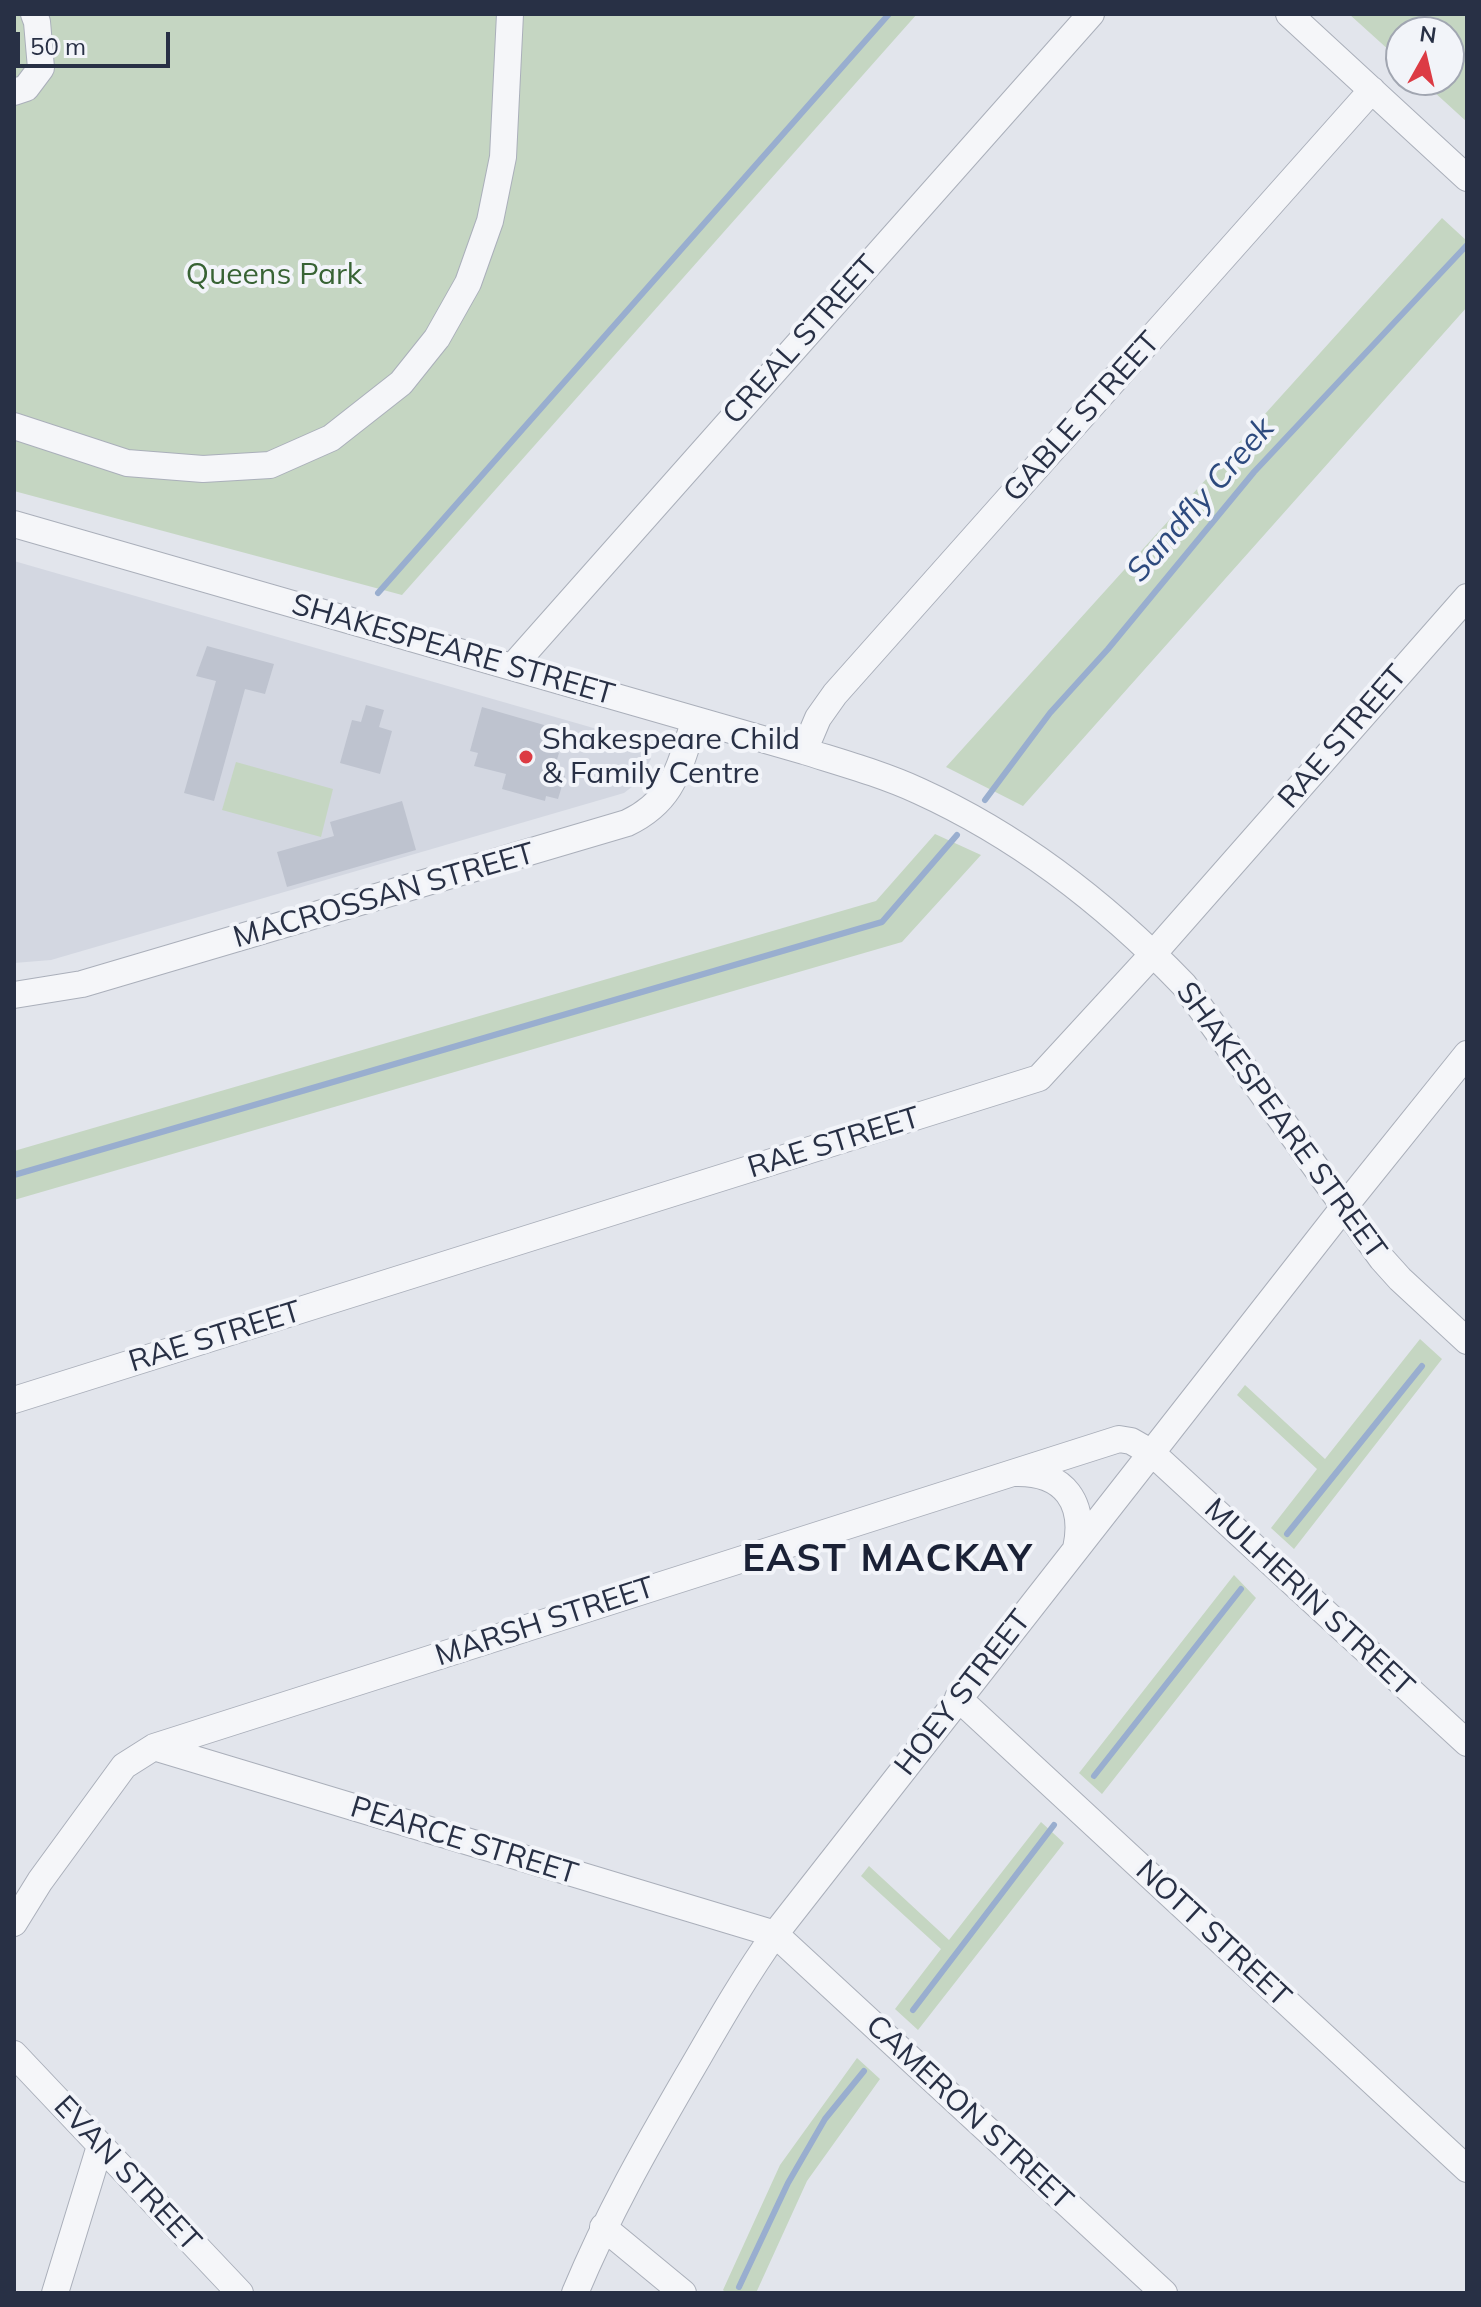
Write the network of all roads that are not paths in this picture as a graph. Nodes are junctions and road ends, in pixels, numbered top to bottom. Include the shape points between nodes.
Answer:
1 (34, 14) edge
2 (510, 14) edge
3 (1091, 14) edge
4 (1289, 14) edge
5 (1372, 90) junction
6 (14, 92) edge
7 (1467, 178) edge
8 (14, 426) edge
9 (14, 524) edge
10 (1467, 597) edge
11 (512, 667) junction
12 (695, 720) junction
13 (804, 751) junction
14 (1153, 954) junction
15 (14, 995) edge
16 (1467, 1054) edge
17 (1344, 1207) junction
18 (1467, 1341) edge
19 (14, 1400) edge
20 (1152, 1453) junction
21 (1009, 1474) junction
22 (1076, 1549) junction
23 (958, 1698) junction
24 (1467, 1743) edge
25 (154, 1747) junction
26 (22, 1894) edge
27 (14, 1923) edge
28 (775, 1934) junction
29 (14, 2054) edge
30 (100, 2146) junction
31 (1467, 2169) edge
32 (603, 2227) junction
33 (55, 2293) edge
34 (240, 2293) edge
35 (575, 2293) edge
36 (683, 2293) edge
37 (1164, 2293) edge

1 - 6 street via 41,68 26,88
2 - 8 street via 503,157 490,221 468,283 437,338 401,383 331,438 270,465 203,469 127,463
3 - 11 street, CREAL STREET
4 - 5 street
5 - 7 street
5 - 13 street, GABLE STREET via 835,694
9 - 11 street, SHAKESPEARE STREET
10 - 14 street, RAE STREET
11 - 12 street, SHAKESPEARE STREET
12 - 13 street, SHAKESPEARE STREET
12 - 15 street, MACROSSAN STREET via 667,793 627,823 82,984
13 - 14 street, SHAKESPEARE STREET via 885,777 999,834 1069,883
14 - 17 street, SHAKESPEARE STREET via 1204,1010
14 - 19 street, RAE STREET via 1039,1078
16 - 17 street, HOEY STREET
17 - 18 street, SHAKESPEARE STREET via 1400,1279
17 - 20 street, HOEY STREET
20 - 21 street, MARSH STREET via 1119,1439
20 - 22 street, HOEY STREET
20 - 24 street, MULHERIN STREET
21 - 22 street via 1040,1476 1066,1490 1078,1512
21 - 25 street, MARSH STREET
22 - 23 street, HOEY STREET
23 - 28 street, HOEY STREET
23 - 31 street, NOTT STREET
25 - 26 street, MARSH STREET via 124,1766
25 - 28 street, PEARCE STREET
26 - 27 street, MARSH STREET
28 - 32 street, HOEY STREET via 721,2018
28 - 37 street, CAMERON STREET
29 - 30 street, EVAN STREET
30 - 33 street
30 - 34 street, EVAN STREET
32 - 35 street, HOEY STREET
32 - 36 street

